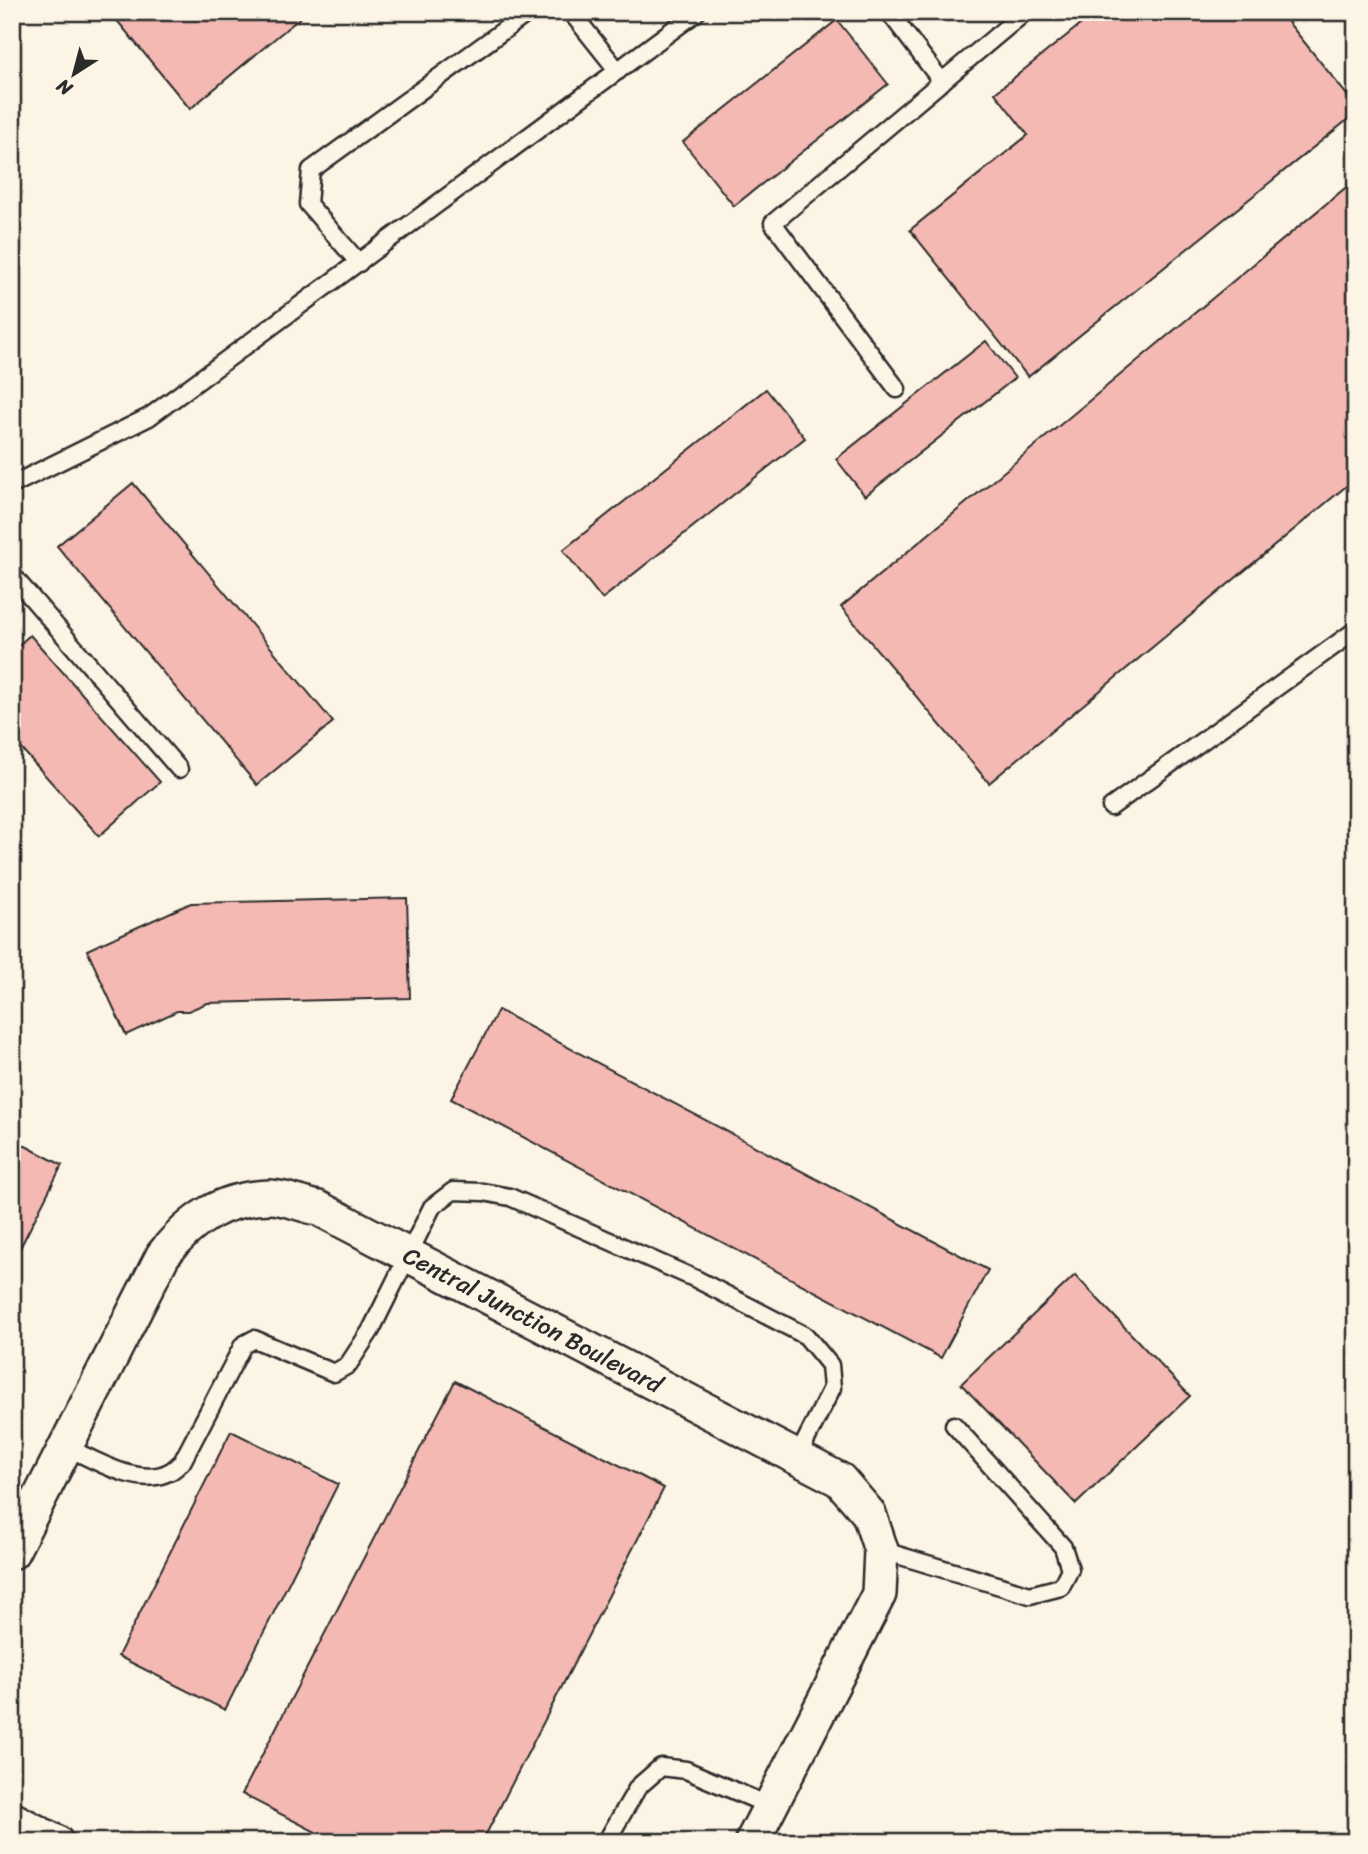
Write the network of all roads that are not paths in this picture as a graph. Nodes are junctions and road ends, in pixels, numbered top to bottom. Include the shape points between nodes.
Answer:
1 (529, 12) edge
2 (571, 12) edge
3 (697, 12) edge
4 (889, 12) edge
5 (1025, 12) edge
6 (618, 71) junction
7 (942, 82) junction
8 (359, 262) junction
9 (897, 389) dead end
10 (12, 485) edge
11 (12, 575) edge
12 (1356, 630) edge
13 (179, 769) dead end
14 (1111, 807) dead end
15 (409, 1255) junction
16 (954, 1425) dead end
17 (66, 1447) junction
18 (797, 1458) junction
19 (881, 1550) junction
20 (12, 1552) edge
21 (771, 1806) junction
22 (12, 1819) edge
23 (56, 1842) edge
24 (606, 1842) edge
25 (752, 1842) edge

1 - 8 lane via 311,170 308,204
2 - 6 lane
3 - 6 lane
4 - 7 lane
5 - 7 lane
6 - 8 lane
7 - 9 lane via 773,223
8 - 10 lane via 149,417
11 - 13 lane
12 - 14 lane
15 - 17 street, Central Junction Boulevard via 318,1208 271,1197 209,1210 163,1255
15 - 17 lane via 371,1330 348,1365 334,1373 254,1339 243,1345 182,1462 168,1473 133,1474
15 - 18 street, Central Junction Boulevard
15 - 18 lane via 432,1208 453,1191 510,1197 696,1279 793,1329 806,1336 830,1365 832,1388
16 - 19 lane via 1063,1547 1070,1569 1061,1587 1030,1595
17 - 20 street, Central Junction Boulevard
18 - 19 street, Central Junction Boulevard via 839,1480 869,1514
19 - 21 street, Central Junction Boulevard via 879,1594
21 - 24 lane via 686,1770 661,1767 638,1787
21 - 25 street, Central Junction Boulevard
22 - 23 street

